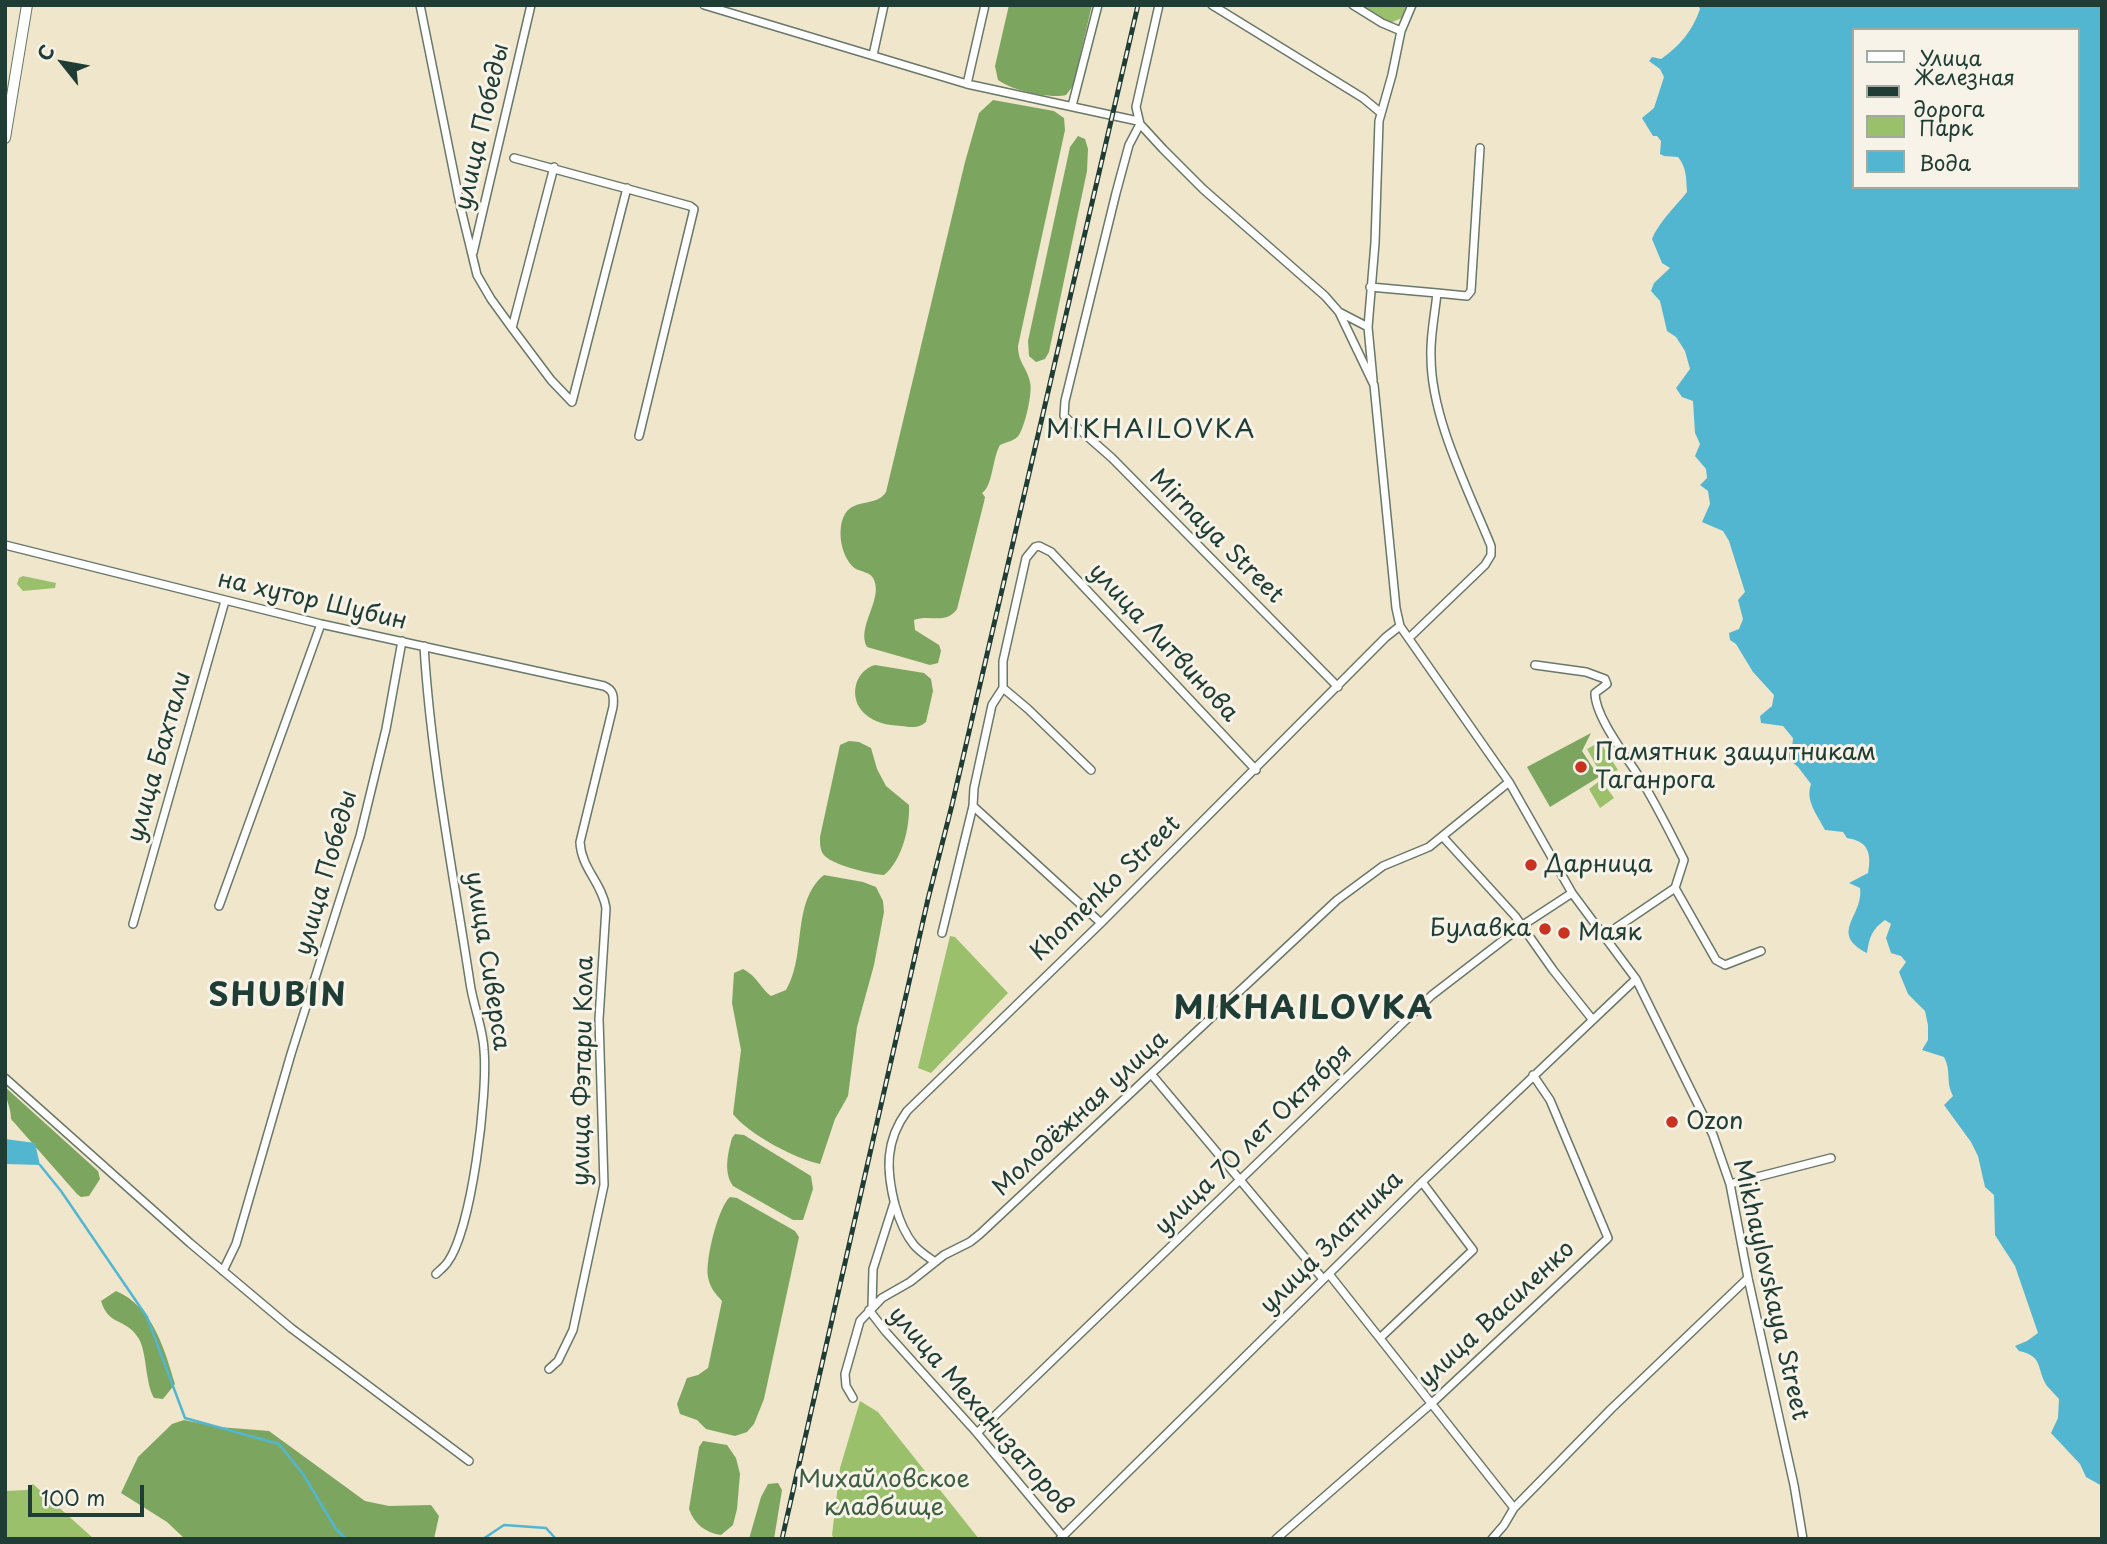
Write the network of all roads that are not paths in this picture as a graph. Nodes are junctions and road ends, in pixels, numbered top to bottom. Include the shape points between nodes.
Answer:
1 (21, 5) edge
2 (27, 5) edge
3 (420, 5) edge
4 (531, 5) edge
5 (704, 5) edge
6 (884, 5) edge
7 (985, 5) edge
8 (1098, 5) edge
9 (1159, 5) edge
10 (1212, 5) edge
11 (1353, 5) edge
12 (1412, 5) edge
13 (1401, 31) junction
14 (873, 55) junction
15 (967, 84) junction
16 (5, 102) edge
17 (1072, 107) junction
18 (1381, 113) junction
19 (1139, 122) junction
20 (5, 138) edge
21 (1480, 148) dead end
22 (514, 158) dead end
23 (554, 167) junction
24 (627, 188) junction
25 (472, 258) junction
26 (1370, 287) junction
27 (1437, 293) junction
28 (1339, 312) junction
29 (1368, 327) junction
30 (512, 328) junction
31 (1374, 385) junction
32 (639, 436) dead end
33 (5, 545) edge
34 (225, 601) junction
35 (321, 624) junction
36 (1400, 626) junction
37 (1409, 639) junction
38 (402, 641) junction
39 (424, 646) junction
40 (1535, 665) dead end
41 (1338, 687) junction
42 (1003, 688) junction
43 (611, 690) joint
44 (1091, 770) dead end
45 (1256, 770) junction
46 (1509, 782) junction
47 (973, 806) junction
48 (1443, 837) junction
49 (1675, 888) junction
50 (1572, 893) junction
51 (219, 906) dead end
52 (1101, 923) junction
53 (133, 924) dead end
54 (1523, 925) junction
55 (942, 933) dead end
56 (1605, 936) junction
57 (1761, 951) dead end
58 (1636, 979) junction
59 (1592, 1019) junction
60 (1533, 1074) junction
61 (1152, 1075) junction
62 (5, 1078) edge
63 (1831, 1158) dead end
64 (1240, 1178) junction
65 (1422, 1182) junction
66 (1730, 1184) junction
67 (894, 1202) junction
68 (935, 1262) junction
69 (223, 1271) junction
70 (436, 1274) dead end
71 (1326, 1277) junction
72 (1748, 1278) junction
73 (871, 1308) junction
74 (1380, 1338) junction
75 (549, 1369) dead end
76 (853, 1398) dead end
77 (1432, 1403) junction
78 (977, 1433) junction
79 (468, 1461) dead end
80 (1514, 1508) junction
81 (1061, 1537) edge
82 (1276, 1539) edge
83 (1492, 1539) edge
84 (1803, 1539) edge

1 - 16 main road
2 - 20 main road
3 - 25 street
4 - 25 street, улица Победы
5 - 14 street
6 - 14 street
7 - 15 street
8 - 17 street
9 - 19 street via 1136,107
10 - 18 street
11 - 13 street
12 - 13 street, Mikhaylovskaya Street
13 - 18 street, Mikhaylovskaya Street
14 - 15 street
15 - 17 street
17 - 19 street
18 - 26 street, Mikhaylovskaya Street
19 - 28 street, Mikhaylovskaya Street via 1203,189
19 - 41 street, Mirnaya Street via 1116,193 1064,416 1112,458
21 - 27 street via 1471,290 1466,296
22 - 23 street
23 - 24 street
23 - 30 street
24 - 30 street via 572,402
24 - 32 street via 694,209
25 - 30 street via 482,286
26 - 27 street
26 - 29 street, Mikhaylovskaya Street
27 - 37 street via 1430,356 1434,393 1492,552 1485,565
28 - 29 street
28 - 31 street, Mikhaylovskaya Street
29 - 31 street, Mikhaylovskaya Street
31 - 36 street, Mikhaylovskaya Street
33 - 34 street, на хутор Шубин
34 - 35 street, на хутор Шубин
34 - 53 street, улица Бахтали
35 - 38 street, на хутор Шубин
35 - 51 street
36 - 37 street, Mikhaylovskaya Street
36 - 41 street, Khomenko Street
37 - 46 street, Mikhaylovskaya Street
38 - 39 street, на хутор Шубин
38 - 69 street, улица Победы via 360,836 236,1244
39 - 43 street, на хутор Шубин
39 - 70 street, улица Сиверса via 433,753 472,1001 484,1048 485,1081 469,1204 449,1261
40 - 49 street via 1586,672 1607,681 1595,698 1610,733 1644,783 1684,860
41 - 45 street, Khomenko Street
42 - 44 street
42 - 45 street, улица Литвинова via 1003,661 1026,558 1039,546 1051,552
42 - 47 street via 992,705
43 - 75 street, улица Фэтари Кола via 613,707 580,842 583,860 604,894 606,908 599,1019 604,1185 573,1330
45 - 52 street, Khomenko Street
46 - 48 street, Молодёжная улица
46 - 50 street, Mikhaylovskaya Street
47 - 52 street
47 - 55 street
48 - 54 street
48 - 61 street, Молодёжная улица via 1383,866 1337,900
49 - 56 street
49 - 57 street via 1719,964
50 - 54 street, улица 70 лет Октября
50 - 56 street, Mikhaylovskaya Street
52 - 67 street, Khomenko Street via 907,1111 888,1155
54 - 59 street
54 - 64 street, улица 70 лет Октября via 1432,995
56 - 58 street, Mikhaylovskaya Street
58 - 59 street, улица Златника
58 - 66 street, Mikhaylovskaya Street via 1713,1135
59 - 60 street, улица Златника
60 - 65 street, улица Златника
60 - 77 street, улица Василенко via 1550,1100 1608,1238
61 - 64 street
61 - 68 street, Молодёжная улица via 980,1234
62 - 69 street
63 - 66 street
64 - 71 street
64 - 78 street, улица 70 лет Октября
65 - 71 street, улица Златника
65 - 74 street via 1473,1251
66 - 72 street, Mikhaylovskaya Street
67 - 68 street, Khomenko Street via 908,1238
67 - 73 street via 873,1269
68 - 73 street, Молодёжная улица
69 - 79 street
71 - 74 street
71 - 81 street, улица Златника
72 - 80 street
72 - 84 street, Mikhaylovskaya Street
73 - 76 street via 857,1326 845,1374
73 - 78 street, улица Механизаторов via 886,1332
74 - 77 street
77 - 80 street
77 - 82 street, улица Василенко
78 - 81 street, улица Механизаторов
80 - 83 street

